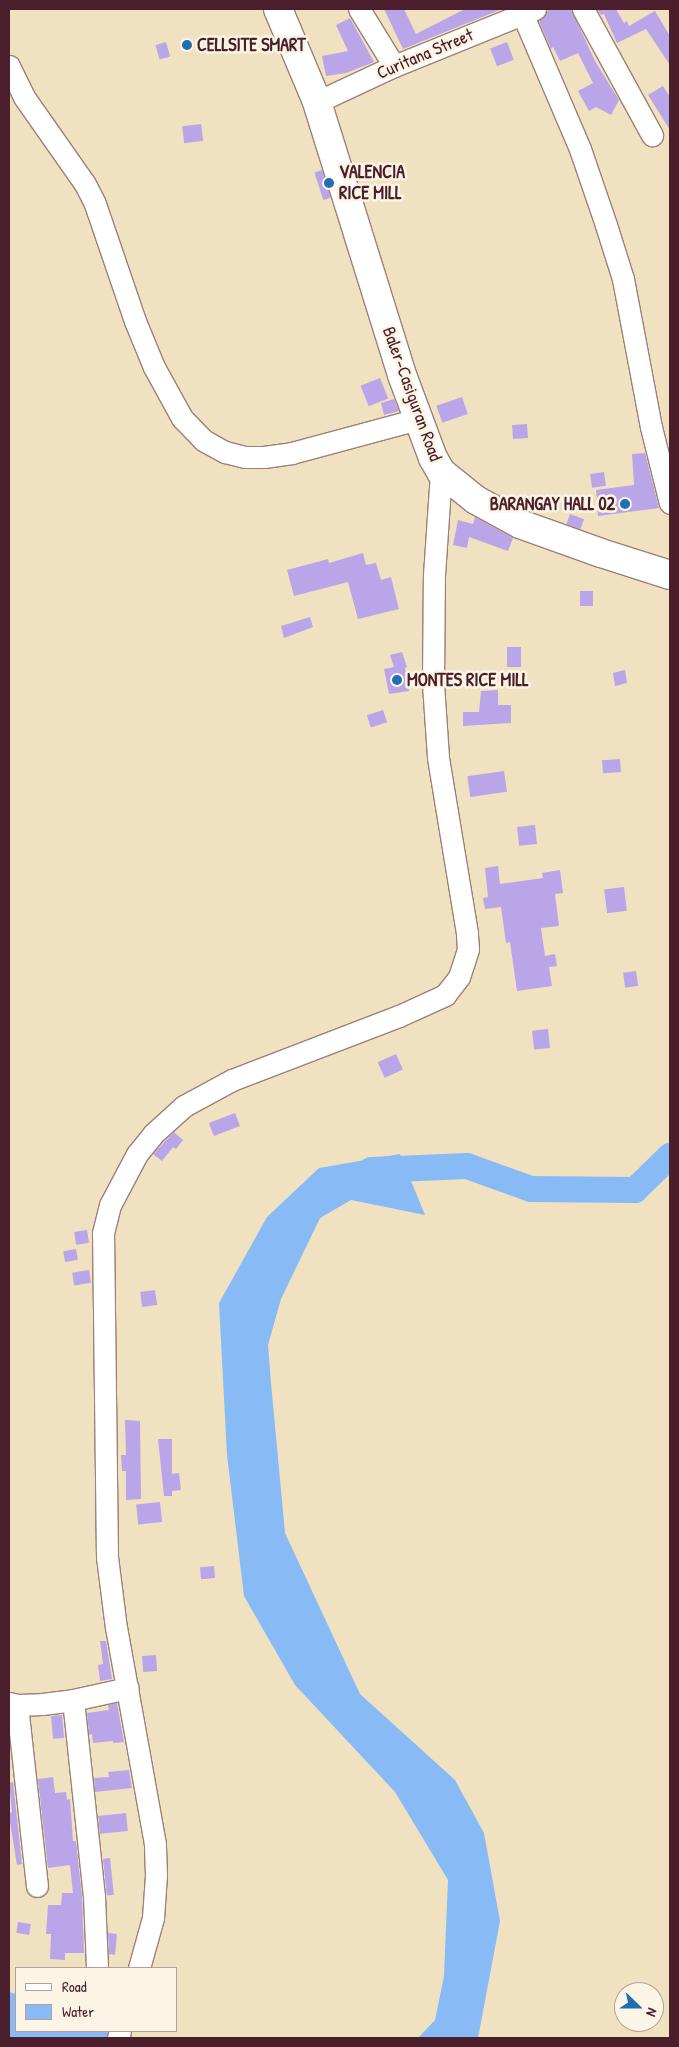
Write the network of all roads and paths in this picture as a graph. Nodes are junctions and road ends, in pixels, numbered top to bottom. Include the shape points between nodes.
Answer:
1 (278, 9) edge
2 (359, 9) edge
3 (583, 9) edge
4 (518, 12) edge
5 (9, 66) edge
6 (394, 66) junction
7 (317, 102) junction
8 (652, 135) dead end
9 (418, 419) junction
10 (441, 472) junction
11 (670, 503) edge
12 (670, 575) edge
13 (128, 1688) junction
14 (73, 1700) junction
15 (13, 1704) edge
16 (37, 1886) dead end
17 (141, 1962) edge
18 (97, 1967) edge

1 - 7 main road, Baler-Casiguran Road
2 - 6 street
3 - 8 street
4 - 6 street, Curitana Street
4 - 11 street via 580,149 612,243 623,279 651,427
5 - 9 street via 24,97 96,204 135,321 154,366 182,418 203,440 225,452 264,457 292,453
6 - 7 street, Curitana Street
7 - 9 main road, Baler-Casiguran Road
9 - 10 main road, Baler-Casiguran Road
10 - 12 main road, Baler-Casiguran Road via 476,500 520,524
10 - 13 street via 434,575 433,683 438,756 467,933 465,963 460,977 445,995 232,1080 184,1106 153,1134 137,1154 110,1205 103,1233 102,1266 106,1547 116,1628
13 - 14 street
13 - 17 street via 155,1844 153,1918
14 - 15 street
14 - 18 street via 94,1896
15 - 16 street

